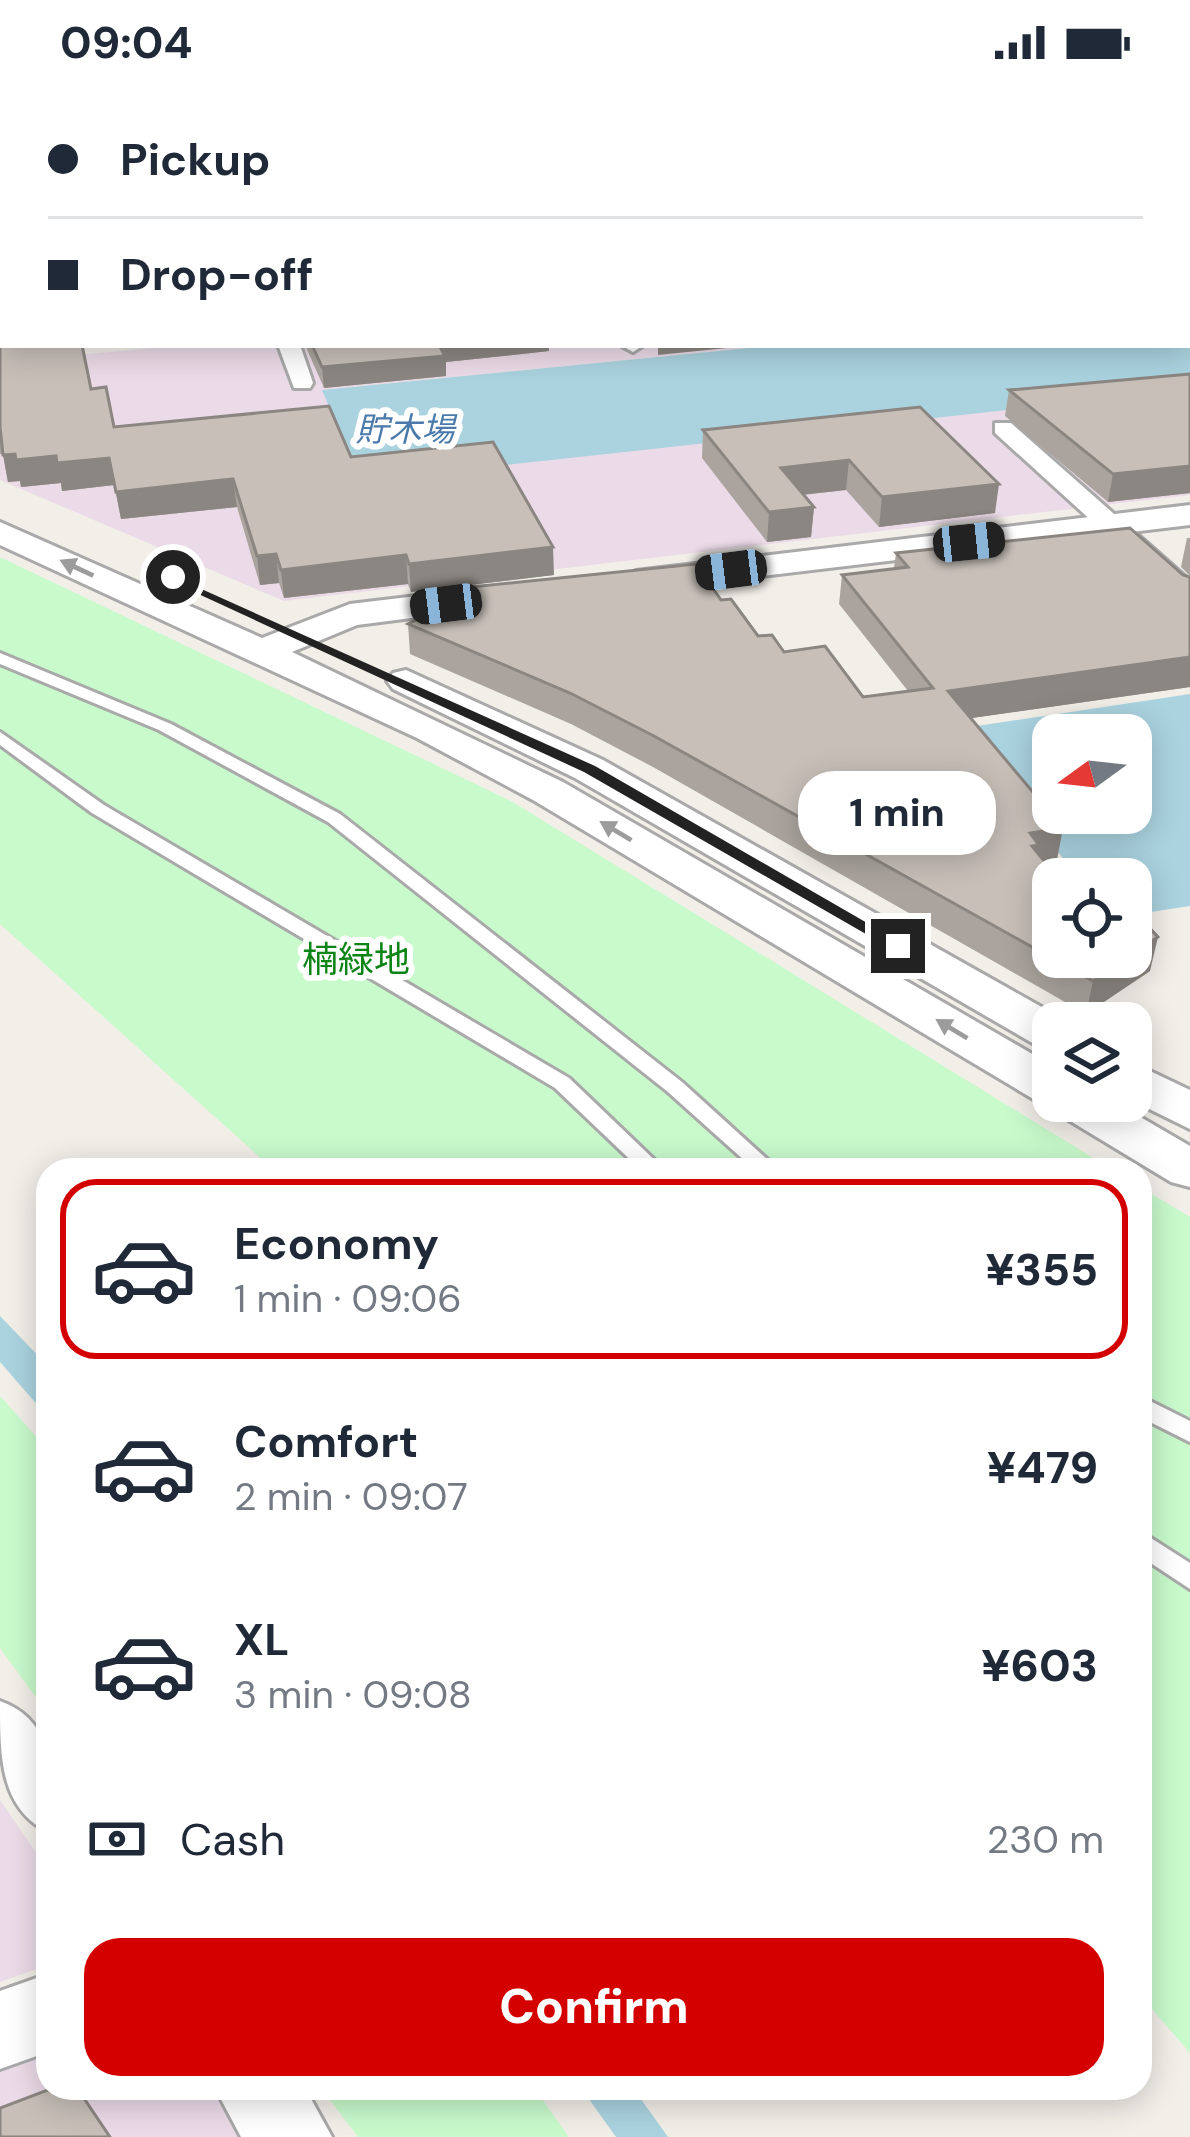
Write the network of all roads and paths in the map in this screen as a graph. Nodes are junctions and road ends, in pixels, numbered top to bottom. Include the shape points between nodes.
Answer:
1 (290, 348) edge
2 (302, 383) dead end
3 (1003, 428) dead end
4 (0, 500) edge
5 (1190, 515) edge
6 (1111, 525) junction
7 (0, 532) edge
8 (612, 584) edge
9 (517, 595) edge
10 (1190, 596) edge
11 (302, 635) junction
12 (261, 652) junction
13 (0, 658) edge
14 (0, 737) edge
15 (1032, 1022) edge
16 (1032, 1076) edge
17 (1152, 1105) edge
18 (1124, 1122) edge
19 (1187, 1149) edge
20 (642, 1158) edge
21 (754, 1158) edge
22 (1152, 1412) edge
23 (1190, 1432) edge
24 (1152, 1551) edge
25 (1190, 1578) edge
26 (0, 1732) edge
27 (36, 1782) edge
28 (36, 2017) edge
29 (0, 2030) edge
30 (264, 2100) edge
31 (291, 2137) edge

1 - 2 street
3 - 6 street
4 - 11 street
5 - 6 street
6 - 8 street
6 - 10 street
12 -> 7 street
9 - 11 street via 350,615
11 - 12 street
11 - 15 street via 589,769
16 -> 12 street via 548,790
13 - 21 lane via 165,727 334,818
14 - 20 lane via 98,809 562,1083
17 - 19 street
18 - 19 street
22 - 23 lane
24 - 25 lane
26 - 27 street
28 - 29 street
30 - 31 street

